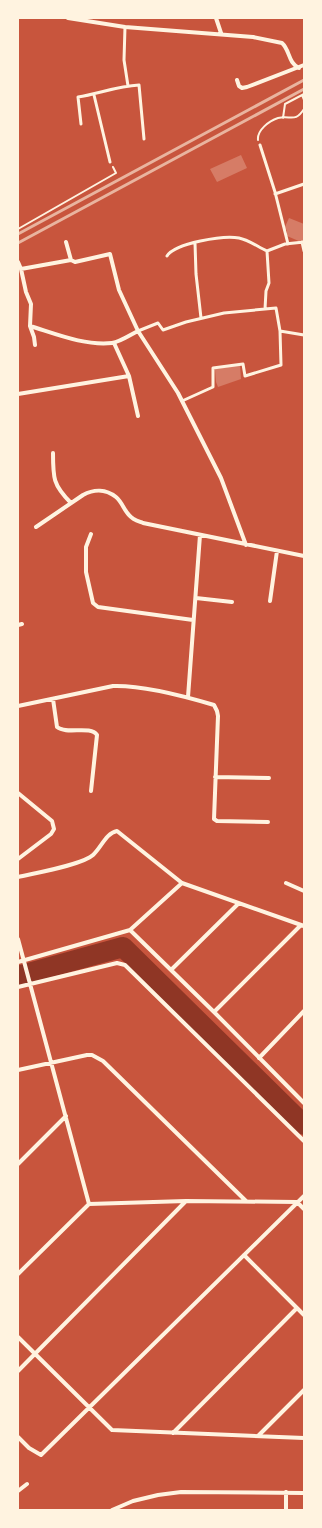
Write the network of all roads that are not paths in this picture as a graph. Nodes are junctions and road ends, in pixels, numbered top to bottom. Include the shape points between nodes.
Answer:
1 (68, 18) edge
2 (216, 18) edge
3 (125, 27) junction
4 (221, 33) junction
5 (304, 65) edge
6 (299, 68) junction
7 (237, 80) dead end
8 (128, 86) junction
9 (94, 95) junction
10 (81, 124) dead end
11 (144, 139) dead end
12 (260, 145) road end
13 (110, 162) road end
14 (304, 184) edge
15 (275, 194) junction
16 (66, 242) dead end
17 (303, 242) edge
18 (195, 243) junction
19 (288, 244) junction
20 (267, 251) junction
21 (304, 252) edge
22 (167, 256) dead end
23 (71, 260) junction
24 (18, 262) edge
25 (21, 269) junction
26 (265, 309) junction
27 (201, 318) junction
28 (30, 326) junction
29 (138, 331) junction
30 (280, 331) junction
31 (304, 335) edge
32 (114, 343) junction
33 (35, 345) dead end
34 (129, 376) junction
35 (18, 394) edge
36 (182, 401) junction
37 (138, 416) dead end
38 (53, 453) dead end
39 (71, 503) junction
40 (36, 527) dead end
41 (91, 534) dead end
42 (200, 536) junction
43 (246, 545) junction
44 (277, 552) junction
45 (304, 556) edge
46 (196, 598) junction
47 (270, 601) dead end
48 (232, 602) dead end
49 (193, 620) junction
50 (188, 697) junction
51 (53, 699) junction
52 (18, 706) edge
53 (214, 777) junction
54 (269, 778) dead end
55 (91, 791) dead end
56 (18, 793) edge
57 (268, 822) dead end
58 (18, 859) edge
59 (18, 877) edge
60 (182, 883) junction
61 (286, 883) dead end
62 (304, 891) edge
63 (240, 903) junction
64 (303, 925) edge
65 (130, 930) junction
66 (18, 939) edge
67 (24, 960) junction
68 (18, 962) edge
69 (171, 970) junction
70 (30, 981) junction
71 (18, 987) edge
72 (304, 1011) edge
73 (214, 1012) junction
74 (259, 1058) junction
75 (52, 1063) junction
76 (18, 1070) edge
77 (304, 1103) edge
78 (66, 1116) junction
79 (304, 1141) edge
80 (18, 1164) edge
81 (304, 1196) edge
82 (186, 1201) junction
83 (246, 1202) junction
84 (297, 1202) junction
85 (89, 1204) junction
86 (304, 1209) edge
87 (244, 1255) junction
88 (18, 1274) edge
89 (297, 1308) junction
90 (304, 1315) edge
91 (18, 1337) edge
92 (35, 1355) junction
93 (18, 1371) edge
94 (304, 1390) edge
95 (89, 1407) junction
96 (173, 1433) junction
97 (258, 1436) junction
98 (18, 1437) edge
99 (304, 1438) edge
100 (27, 1484) dead end
101 (18, 1491) edge
102 (286, 1492) junction
103 (304, 1493) edge
104 (112, 1510) edge
105 (286, 1510) edge

1 - 3 street
2 - 4 street
3 - 4 street
3 - 8 lane via 124,60
4 - 6 street via 282,43 292,64
5 - 6 street
6 - 7 street via 242,88 238,86
8 - 9 lane
8 - 11 lane via 138,85
9 - 10 lane via 78,97
9 - 13 lane
12 - 15 lane
14 - 15 lane
15 - 19 lane
16 - 23 street
17 - 19 lane
17 - 21 lane
18 - 20 lane via 214,238 238,238
18 - 22 lane via 176,248
18 - 27 lane
19 - 20 lane
20 - 26 lane via 269,283
23 - 25 street
23 - 29 street via 74,262 110,254 119,290
24 - 25 street
25 - 28 street via 30,304
26 - 27 lane
26 - 30 lane via 276,308
27 - 29 lane via 163,330 158,323
28 - 32 street via 87,342
28 - 33 street
29 - 32 street
29 - 36 street
30 - 31 lane
30 - 36 lane via 281,365 245,376 243,364 213,368 213,387
32 - 34 street
34 - 35 street
34 - 37 street
36 - 43 street via 221,478
38 - 39 street via 55,483
39 - 40 street
39 - 42 street via 89,492 106,491 116,497 134,520
41 - 49 street via 86,547 86,572 93,602 98,607
42 - 43 street
42 - 46 street
43 - 44 street
44 - 45 street
44 - 47 street
46 - 48 street
46 - 49 street
49 - 50 street
50 - 51 street via 127,686 113,686
50 - 53 street via 214,705 217,711
51 - 52 street
51 - 55 street via 57,727 63,730 91,731 97,735
53 - 54 street
53 - 57 street via 214,819
56 - 58 street via 49,818 54,829
59 - 60 street via 83,861 94,854 110,834 117,831
60 - 63 street
60 - 65 street
61 - 62 street
63 - 64 street
63 - 69 street
64 - 73 street
65 - 67 street
65 - 69 street
66 - 67 street
67 - 68 street
67 - 70 street
69 - 73 street
70 - 71 street
70 - 75 street
70 - 79 street via 117,963 125,964
72 - 74 street
73 - 74 street
74 - 77 street
75 - 76 street
75 - 78 street
75 - 83 street via 87,1055 103,1061
78 - 80 street
78 - 85 street
81 - 84 street
82 - 83 street
82 - 85 street
82 - 92 street
83 - 84 street
84 - 86 street
84 - 87 street
85 - 88 street
87 - 89 street
87 - 95 street
89 - 90 street
89 - 96 street
91 - 92 street
92 - 93 street
92 - 95 street
94 - 97 street
95 - 96 street via 112,1430
95 - 98 street via 41,1455
96 - 97 street
97 - 99 street
100 - 101 street
102 - 103 street
102 - 104 street via 181,1492 133,1501
102 - 105 street

